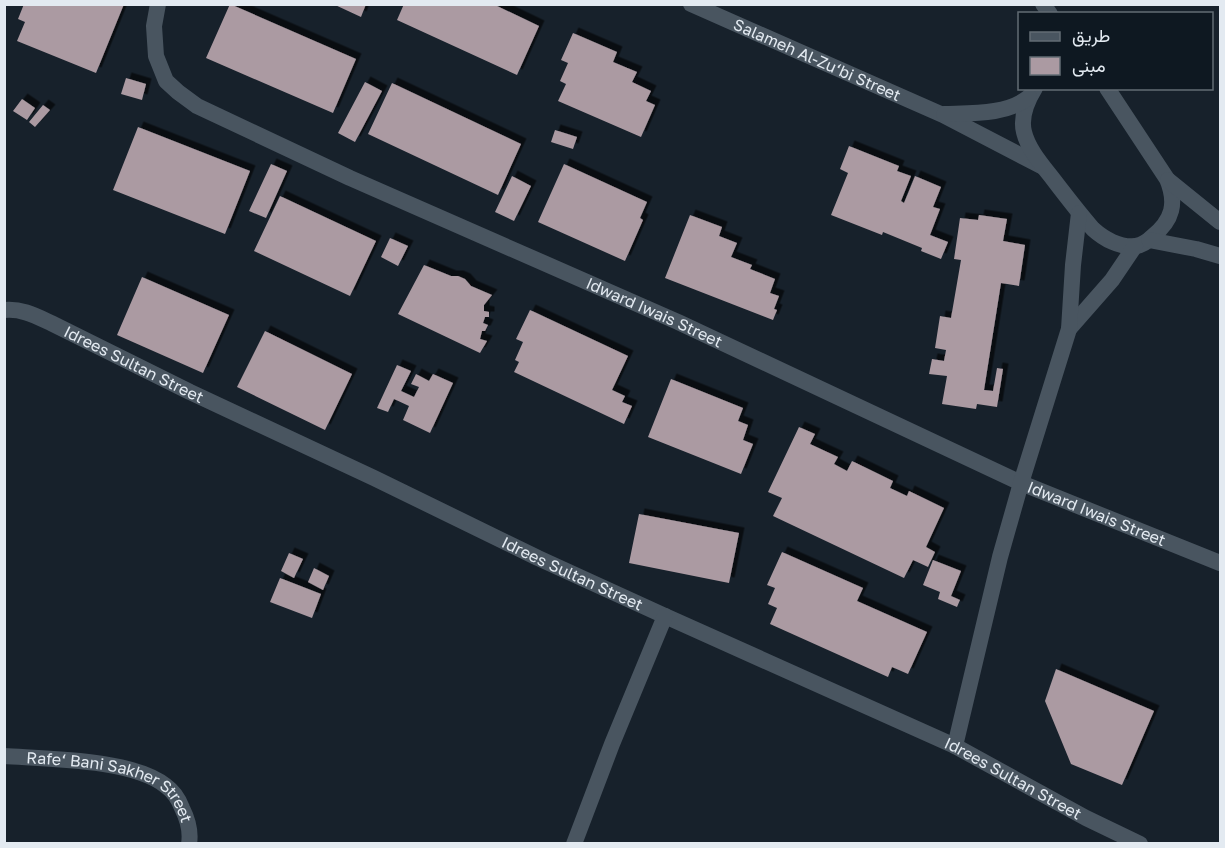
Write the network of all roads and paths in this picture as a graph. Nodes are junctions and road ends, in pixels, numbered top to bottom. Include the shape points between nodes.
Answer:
1 (158, 4) edge
2 (691, 4) edge
3 (1108, 90) edge
4 (1032, 93) edge
5 (943, 114) junction
6 (1045, 168) junction
7 (1167, 179) junction
8 (1079, 213) junction
9 (1221, 222) edge
10 (1142, 243) junction
11 (1221, 256) edge
12 (4, 310) edge
13 (1069, 329) junction
14 (1021, 483) junction
15 (1221, 563) edge
16 (664, 616) junction
17 (955, 746) junction
18 (4, 756) edge
19 (189, 843) edge
20 (574, 843) edge
21 (1140, 843) edge

1 - 14 street, Idward Iwais Street via 154,26 156,56 166,81 198,106 350,178 689,327
2 - 5 street, Salameh Al-Zu‘bi Street
3 - 7 street
4 - 5 street, Salameh Al-Zu‘bi Street via 1019,105
4 - 6 street via 1022,118 1024,132
5 - 6 street, Salameh Al-Zu‘bi Street
6 - 8 street
7 - 9 street
7 - 10 street via 1173,199 1169,217
8 - 10 street via 1103,237 1123,245
8 - 13 street
10 - 11 street
10 - 13 street
12 - 16 street, Idrees Sultan Street via 29,313 51,323
13 - 14 street
14 - 15 street, Idward Iwais Street
14 - 17 street
16 - 17 street, Idrees Sultan Street
16 - 20 street
17 - 21 street, Idrees Sultan Street
18 - 19 street, Rafe‘ Bani Sakher Street via 78,760 143,773 166,785 178,799 186,816

